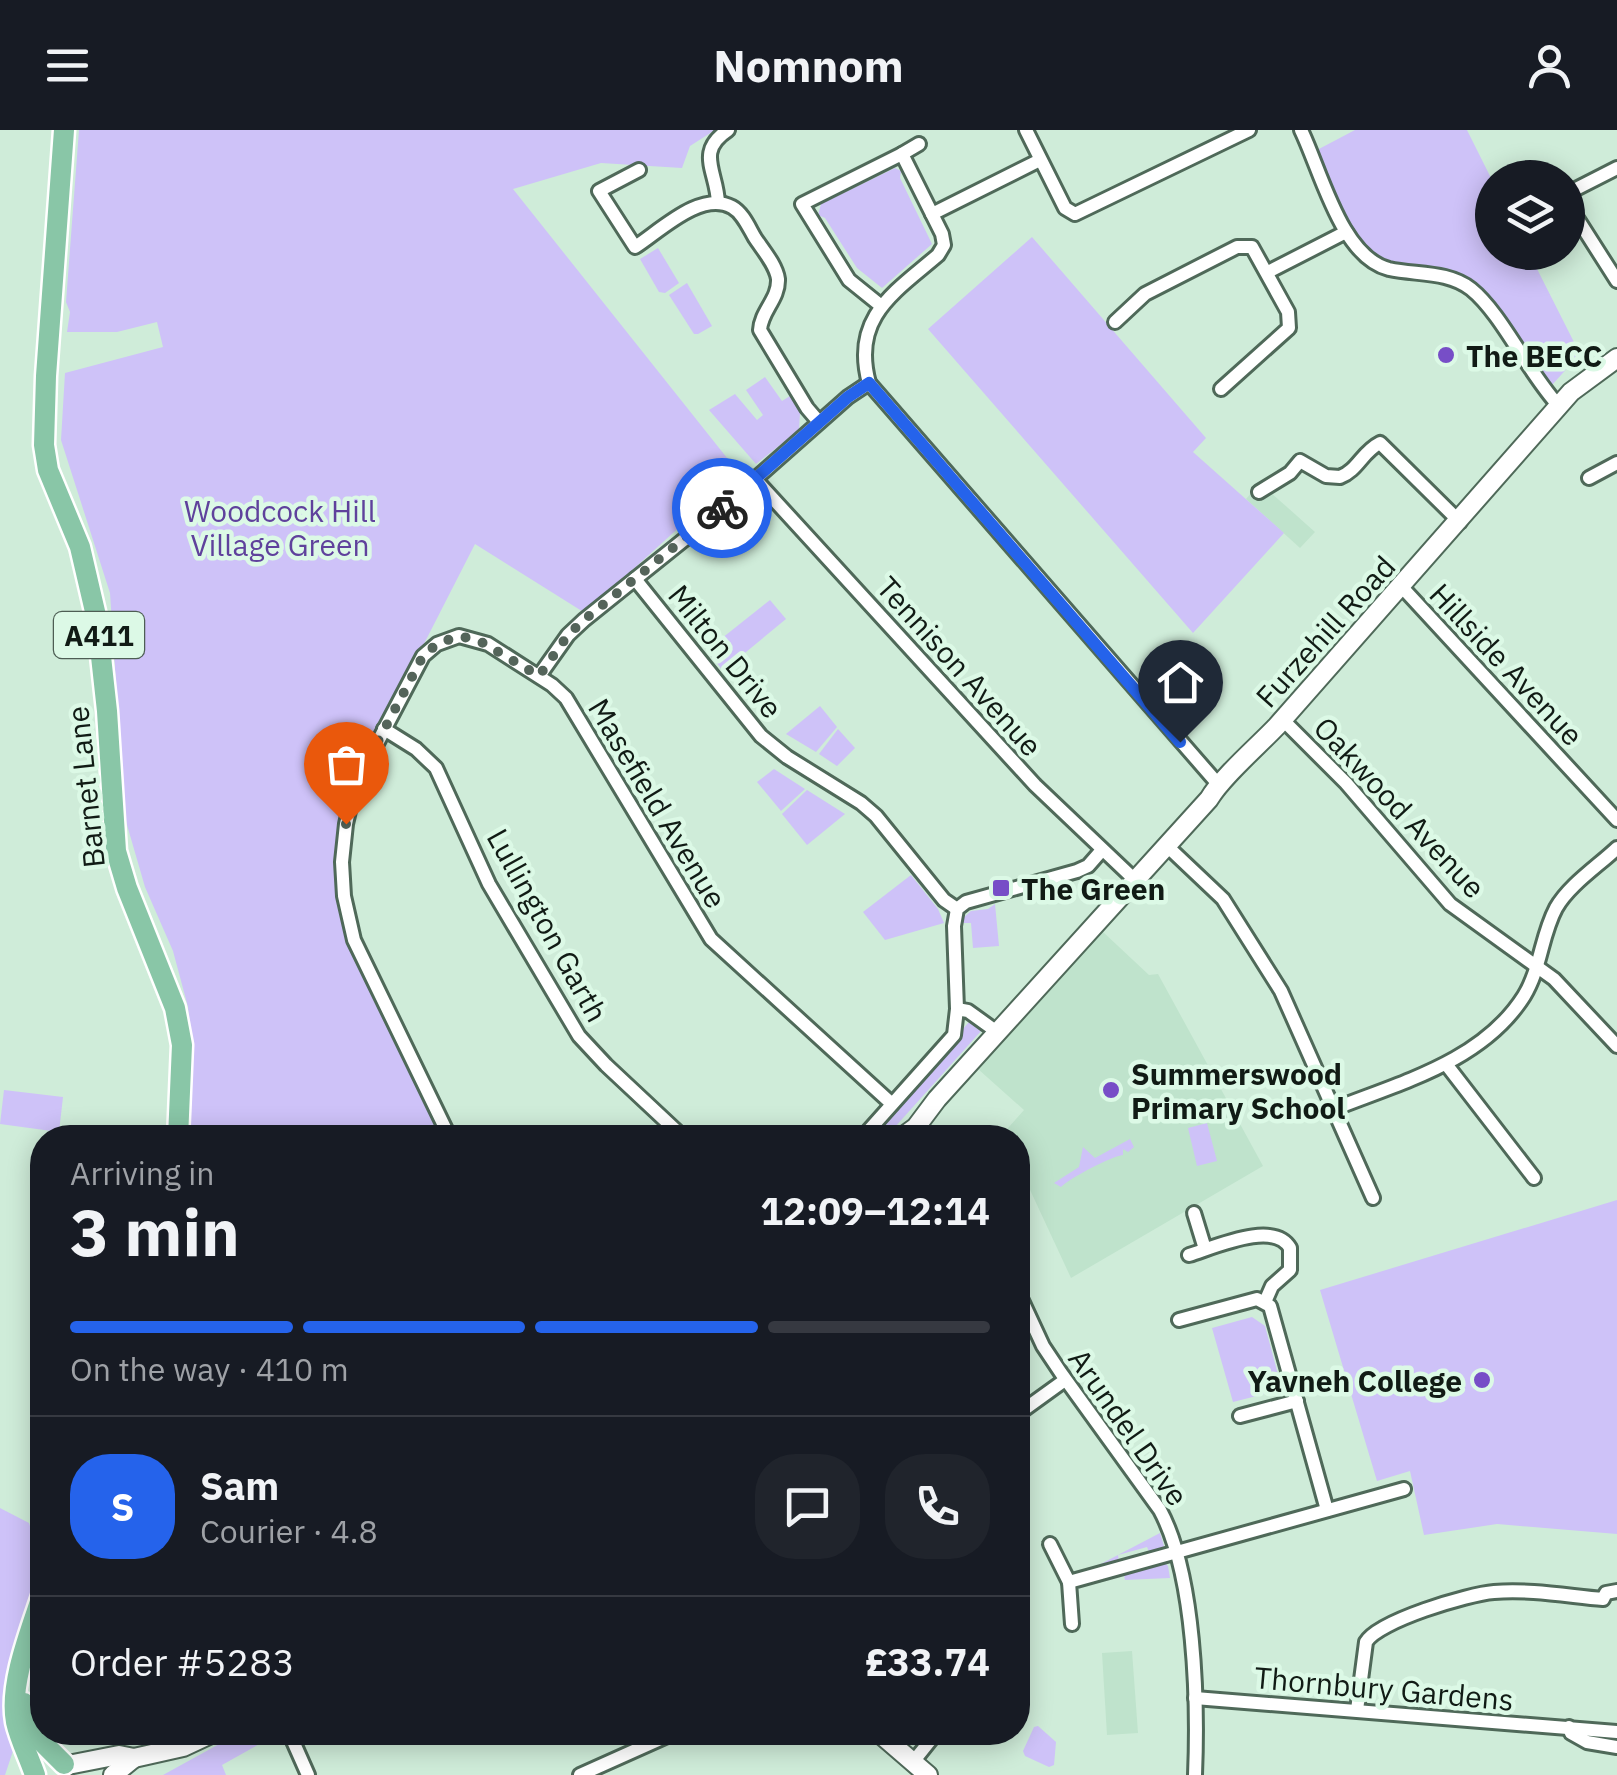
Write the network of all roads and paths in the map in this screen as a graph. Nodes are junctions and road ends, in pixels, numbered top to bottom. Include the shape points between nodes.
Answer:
1 (64, 130) edge
2 (728, 130) edge
3 (1026, 130) edge
4 (1249, 130) edge
5 (1301, 130) edge
6 (919, 144) dead end
7 (902, 154) junction
8 (1040, 160) junction
9 (1617, 168) edge
10 (639, 170) dead end
11 (1585, 184) edge
12 (718, 203) junction
13 (932, 214) junction
14 (1585, 231) edge
15 (1346, 232) junction
16 (1268, 272) junction
17 (1617, 281) edge
18 (880, 305) junction
19 (1114, 322) dead end
20 (1617, 358) edge
21 (869, 383) junction
22 (1221, 389) dead end
23 (1560, 406) junction
24 (819, 422) junction
25 (1617, 463) edge
26 (1588, 478) dead end
27 (755, 479) junction
28 (1259, 492) dead end
29 (1460, 522) junction
30 (635, 579) junction
31 (1401, 586) junction
32 (539, 676) junction
33 (1282, 719) junction
34 (384, 730) junction
35 (1218, 784) junction
36 (1617, 820) edge
37 (1166, 846) junction
38 (1617, 848) edge
39 (1102, 850) junction
40 (1136, 881) junction
41 (957, 909) junction
42 (1538, 968) junction
43 (958, 1009) junction
44 (997, 1032) junction
45 (1617, 1046) edge
46 (1446, 1064) junction
47 (892, 1104) junction
48 (1334, 1109) junction
49 (179, 1125) edge
50 (444, 1125) edge
51 (670, 1125) edge
52 (873, 1125) edge
53 (922, 1125) edge
54 (1534, 1178) dead end
55 (1373, 1198) dead end
56 (1194, 1214) dead end
57 (1206, 1250) junction
58 (1189, 1254) dead end
59 (1264, 1302) junction
60 (1030, 1320) edge
61 (1179, 1320) dead end
62 (1065, 1380) junction
63 (1297, 1401) junction
64 (1030, 1405) edge
65 (1240, 1416) dead end
66 (1404, 1489) dead end
67 (1327, 1510) junction
68 (1050, 1544) dead end
69 (1176, 1552) junction
70 (1069, 1582) junction
71 (1617, 1592) edge
72 (1603, 1599) junction
73 (1617, 1608) edge
74 (1072, 1624) dead end
75 (30, 1632) edge
76 (20, 1676) junction
77 (1195, 1698) junction
78 (1357, 1710) junction
79 (30, 1721) edge
80 (1568, 1727) junction
81 (1617, 1732) edge
82 (44, 1745) edge
83 (187, 1745) edge
84 (295, 1745) edge
85 (647, 1745) edge
86 (893, 1745) edge
87 (927, 1745) edge
88 (1617, 1746) edge
89 (134, 1758) junction
90 (913, 1762) junction
91 (71, 1768) edge
92 (36, 1775) edge
93 (113, 1775) edge
94 (308, 1775) edge
95 (580, 1775) edge
96 (928, 1775) edge
97 (1195, 1775) edge

1 - 49 main road, Barnet Lane / A411 via 44,444 80,547 96,620 116,850 175,1008 182,1044
2 - 12 street via 708,156
3 - 8 street
4 - 8 street via 1081,214 1065,208
5 - 15 street
6 - 7 street
7 - 13 street
7 - 18 street via 796,207 849,280
8 - 13 street
9 - 11 street
10 - 12 street via 599,191 635,247 700,205
12 - 24 street via 740,214 777,273 776,295 760,330
13 - 18 street via 944,245
14 - 17 street
15 - 16 street
15 - 23 street via 1378,264 1448,277 1474,291
16 - 19 street via 1252,247 1243,246 1174,288 1146,294
16 - 22 street via 1289,328
18 - 21 street via 868,339
20 - 23 street, Furzehill Road
21 - 24 street
21 - 35 street
23 - 29 street, Furzehill Road
24 - 27 street
25 - 26 street
27 - 30 street
27 - 39 street, Tennison Avenue
28 - 29 street via 1300,461 1340,478 1380,443
29 - 31 street, Furzehill Road
30 - 32 street via 568,635
30 - 41 street, Milton Drive via 760,736 876,816
31 - 33 street, Furzehill Road
31 - 36 street, Hillside Avenue
32 - 34 street, Masefield Avenue via 459,636 423,656
32 - 47 street, Masefield Avenue via 576,712 711,939
33 - 35 street, Furzehill Road
33 - 42 street, Oakwood Avenue via 1346,782 1450,904
34 - 50 street via 346,824 344,896 360,953
34 - 51 street, Lullington Garth via 436,768 489,884 579,1036
35 - 37 street, Furzehill Road
37 - 40 street, Furzehill Road
37 - 48 street via 1235,916 1281,991
38 - 42 street via 1558,906
39 - 40 street, Tennison Avenue
39 - 41 street via 1077,871
40 - 44 street, Furzehill Road
41 - 43 street
42 - 45 street, Oakwood Avenue
42 - 46 street via 1510,1015
43 - 44 street
43 - 47 street via 954,1035
44 - 53 street, Furzehill Road
46 - 48 street
46 - 54 street
47 - 52 street
48 - 55 street
56 - 57 street
57 - 58 street
57 - 59 street via 1263,1234 1286,1241 1290,1270
59 - 61 street
59 - 63 street
60 - 62 street, Arundel Drive
62 - 64 street
62 - 69 street, Arundel Drive via 1160,1510
63 - 65 street
63 - 67 street
66 - 67 street
67 - 69 street
68 - 70 street
69 - 70 street
69 - 77 street, Arundel Drive
70 - 74 street
71 - 72 street
72 - 73 street
72 - 78 street via 1492,1592 1389,1622 1366,1642
75 - 76 main road
76 - 79 main road
76 - 92 main road via 16,1718
77 - 78 street, Thornbury Gardens
77 - 97 street, Arundel Drive
78 - 80 street, Thornbury Gardens
80 - 81 street, Thornbury Gardens
80 - 88 street, Thornbury Gardens via 1586,1742
82 - 91 main road
83 - 89 street
84 - 94 street
85 - 95 street
86 - 90 street
87 - 90 street
89 - 91 street via 119,1755
89 - 93 street
90 - 96 street
91 - 92 main road via 51,1764

